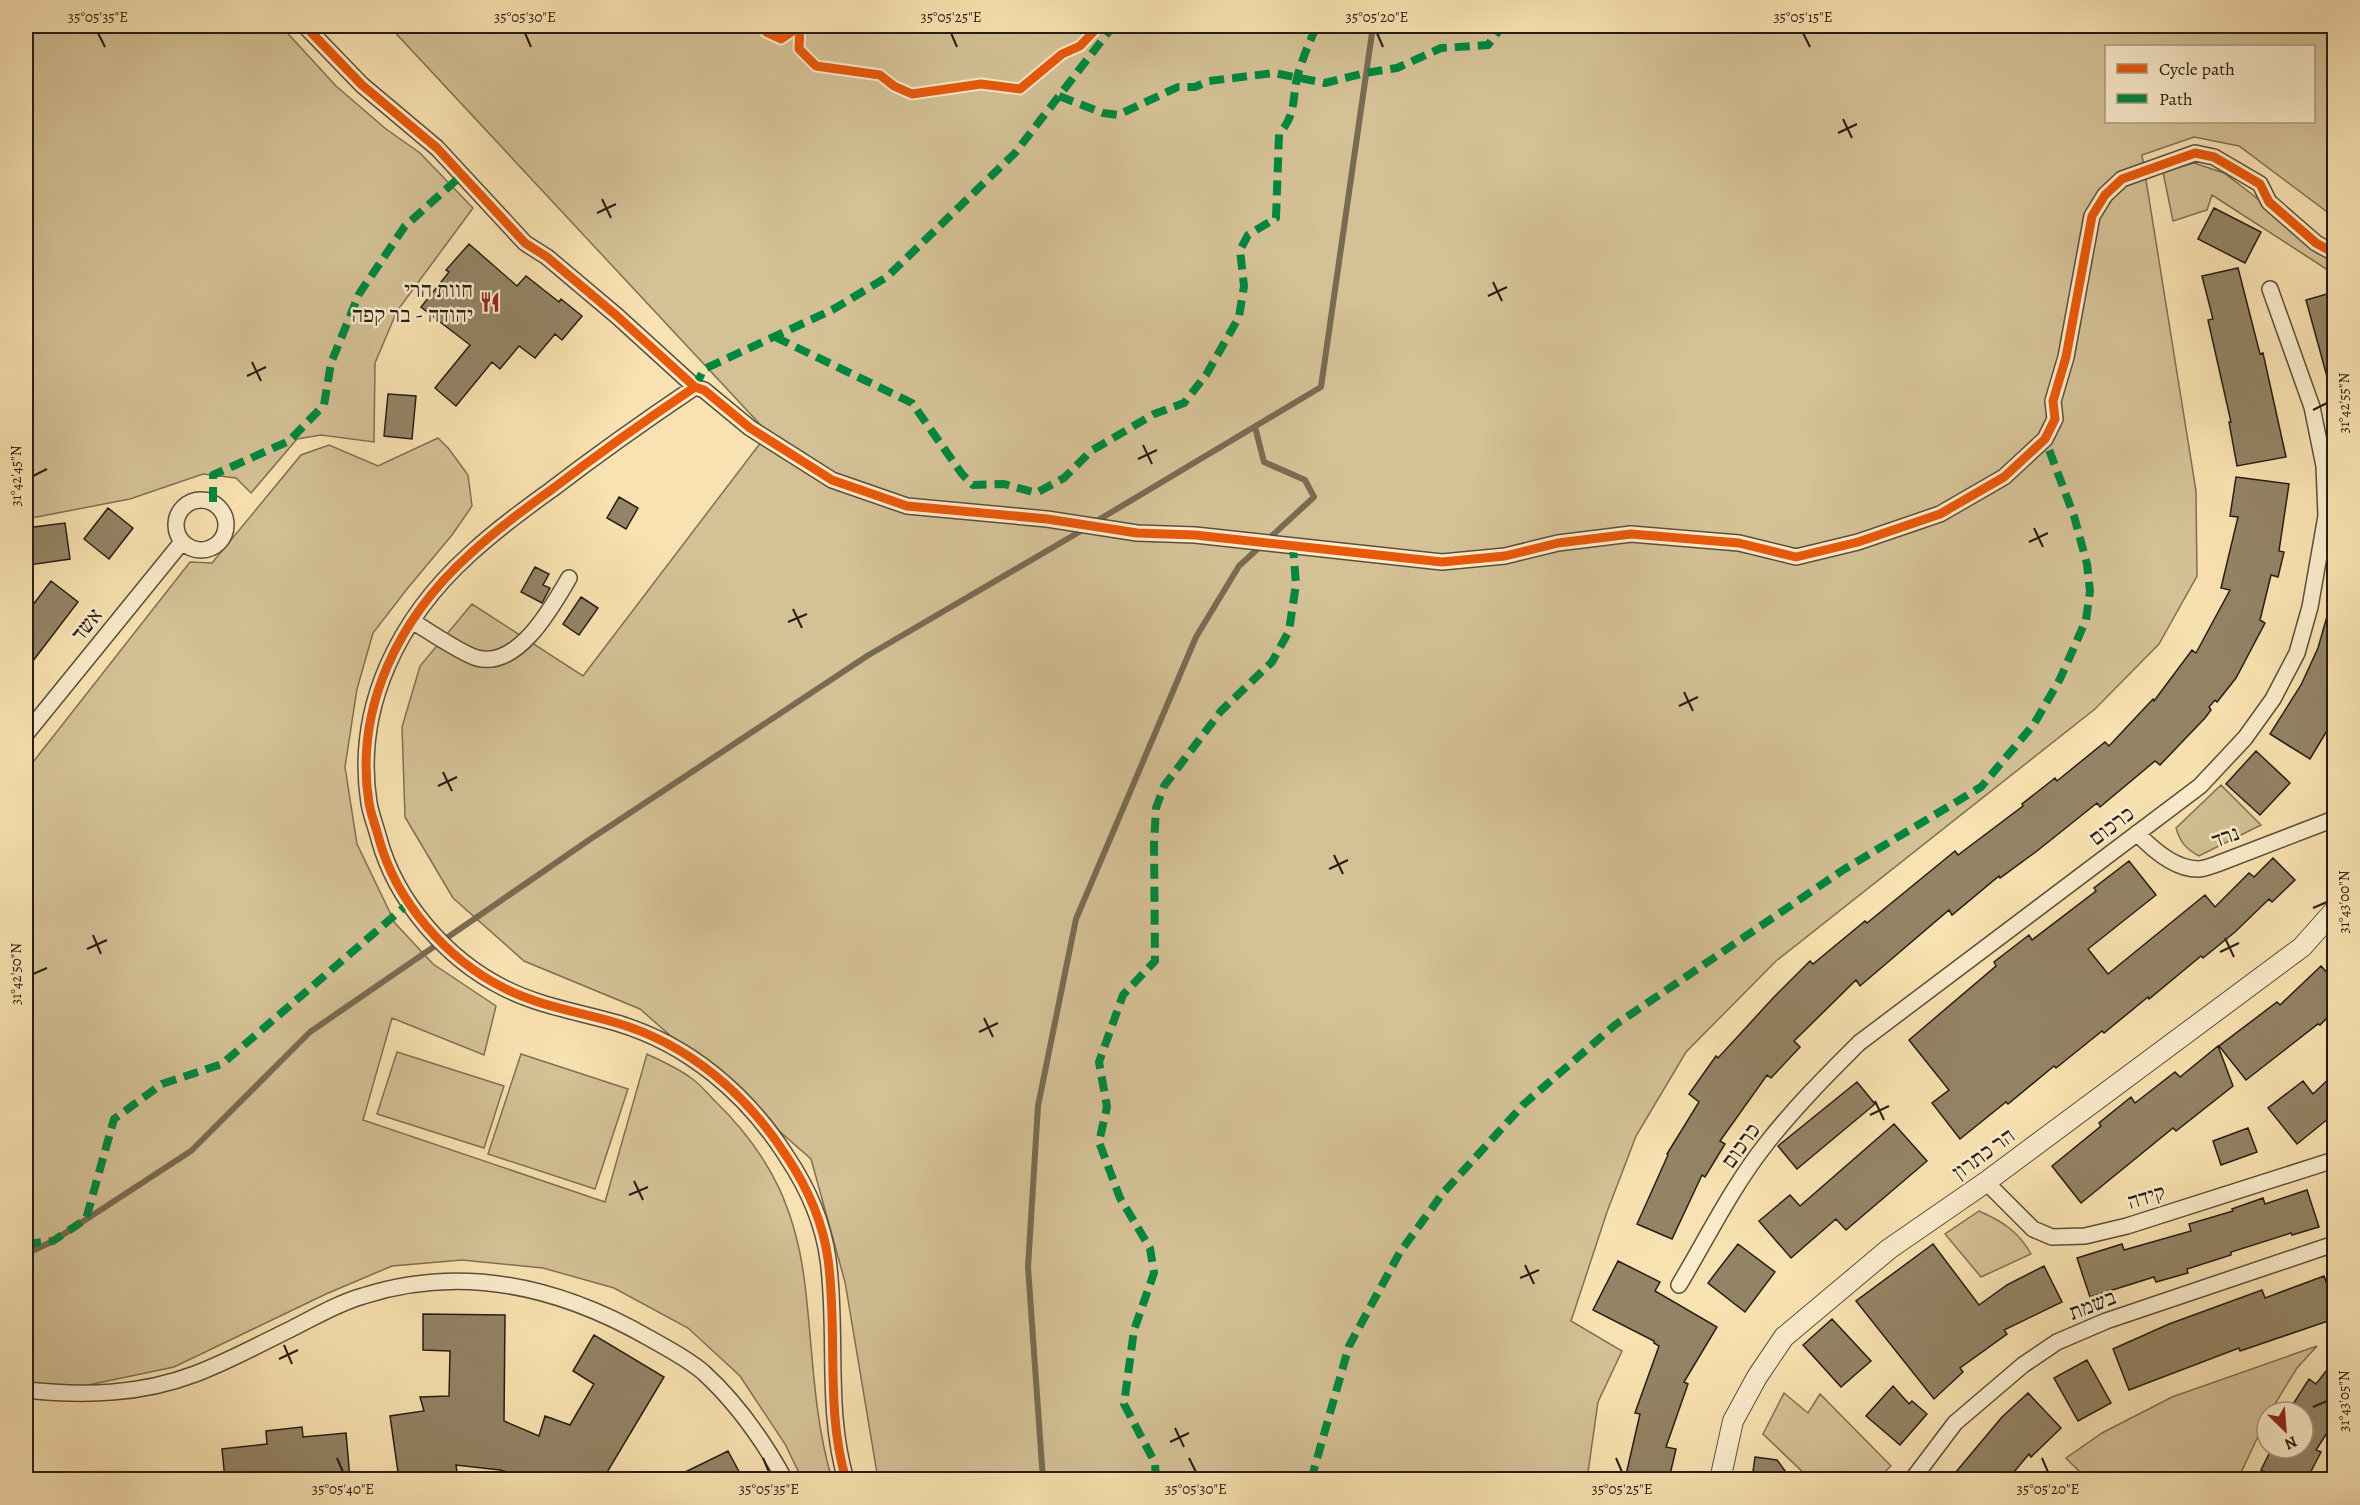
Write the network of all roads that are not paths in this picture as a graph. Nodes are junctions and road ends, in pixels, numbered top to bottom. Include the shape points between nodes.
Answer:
1 (305, 26) edge
2 (2334, 253) edge
3 (2270, 289) dead end
4 (695, 387) junction
5 (182, 542) dead end
6 (569, 578) dead end
7 (412, 621) junction
8 (26, 734) edge
9 (2334, 819) edge
10 (2137, 833) junction
11 (2334, 911) edge
12 (2334, 1160) edge
13 (1986, 1182) junction
14 (2334, 1244) edge
15 (1679, 1285) dead end
16 (26, 1390) edge
17 (785, 1479) edge
18 (846, 1479) edge
19 (1720, 1479) edge
20 (1912, 1479) edge

1 - 4 street via 362,85 437,147 525,243 609,308
2 - 4 street via 2316,243 2270,202 2260,184 2214,157 2195,153 2122,179 2105,195 2092,216 2066,357 2053,401 2055,419 2045,440 2004,477 1940,514 1858,543 1796,557 1739,543 1630,534 1558,543 1505,556 1442,562 1196,536 1137,534 1047,519 907,506 832,480 750,428
3 - 10 street, כרכום via 2312,407 2324,466 2326,516 2310,607 2297,652 2273,699 2245,738 2200,786
4 - 7 street via 636,426 468,555
5 - 8 street, אשד
6 - 7 street via 542,622 511,652 494,660 476,658
7 - 18 street via 398,641 375,695 366,747 369,803 382,850 399,889 428,928 465,964 504,988 622,1025 674,1046 731,1088 786,1155 810,1195 828,1256 835,1414
9 - 10 street, נרד via 2198,869 2177,863 2151,848
10 - 15 street, כרכום via 1872,1033 1821,1080 1766,1144
11 - 13 street, הר כתרון via 2302,947
12 - 13 street, קידה via 2085,1236 2052,1237 2033,1229
13 - 19 street, הר כתרון via 1889,1249 1784,1337 1733,1421
14 - 20 street, בשמת via 2106,1321 2057,1342 2023,1365 1955,1423
16 - 17 street via 112,1393 167,1384 360,1297 398,1285 485,1281 576,1303 618,1320 701,1370 735,1403

